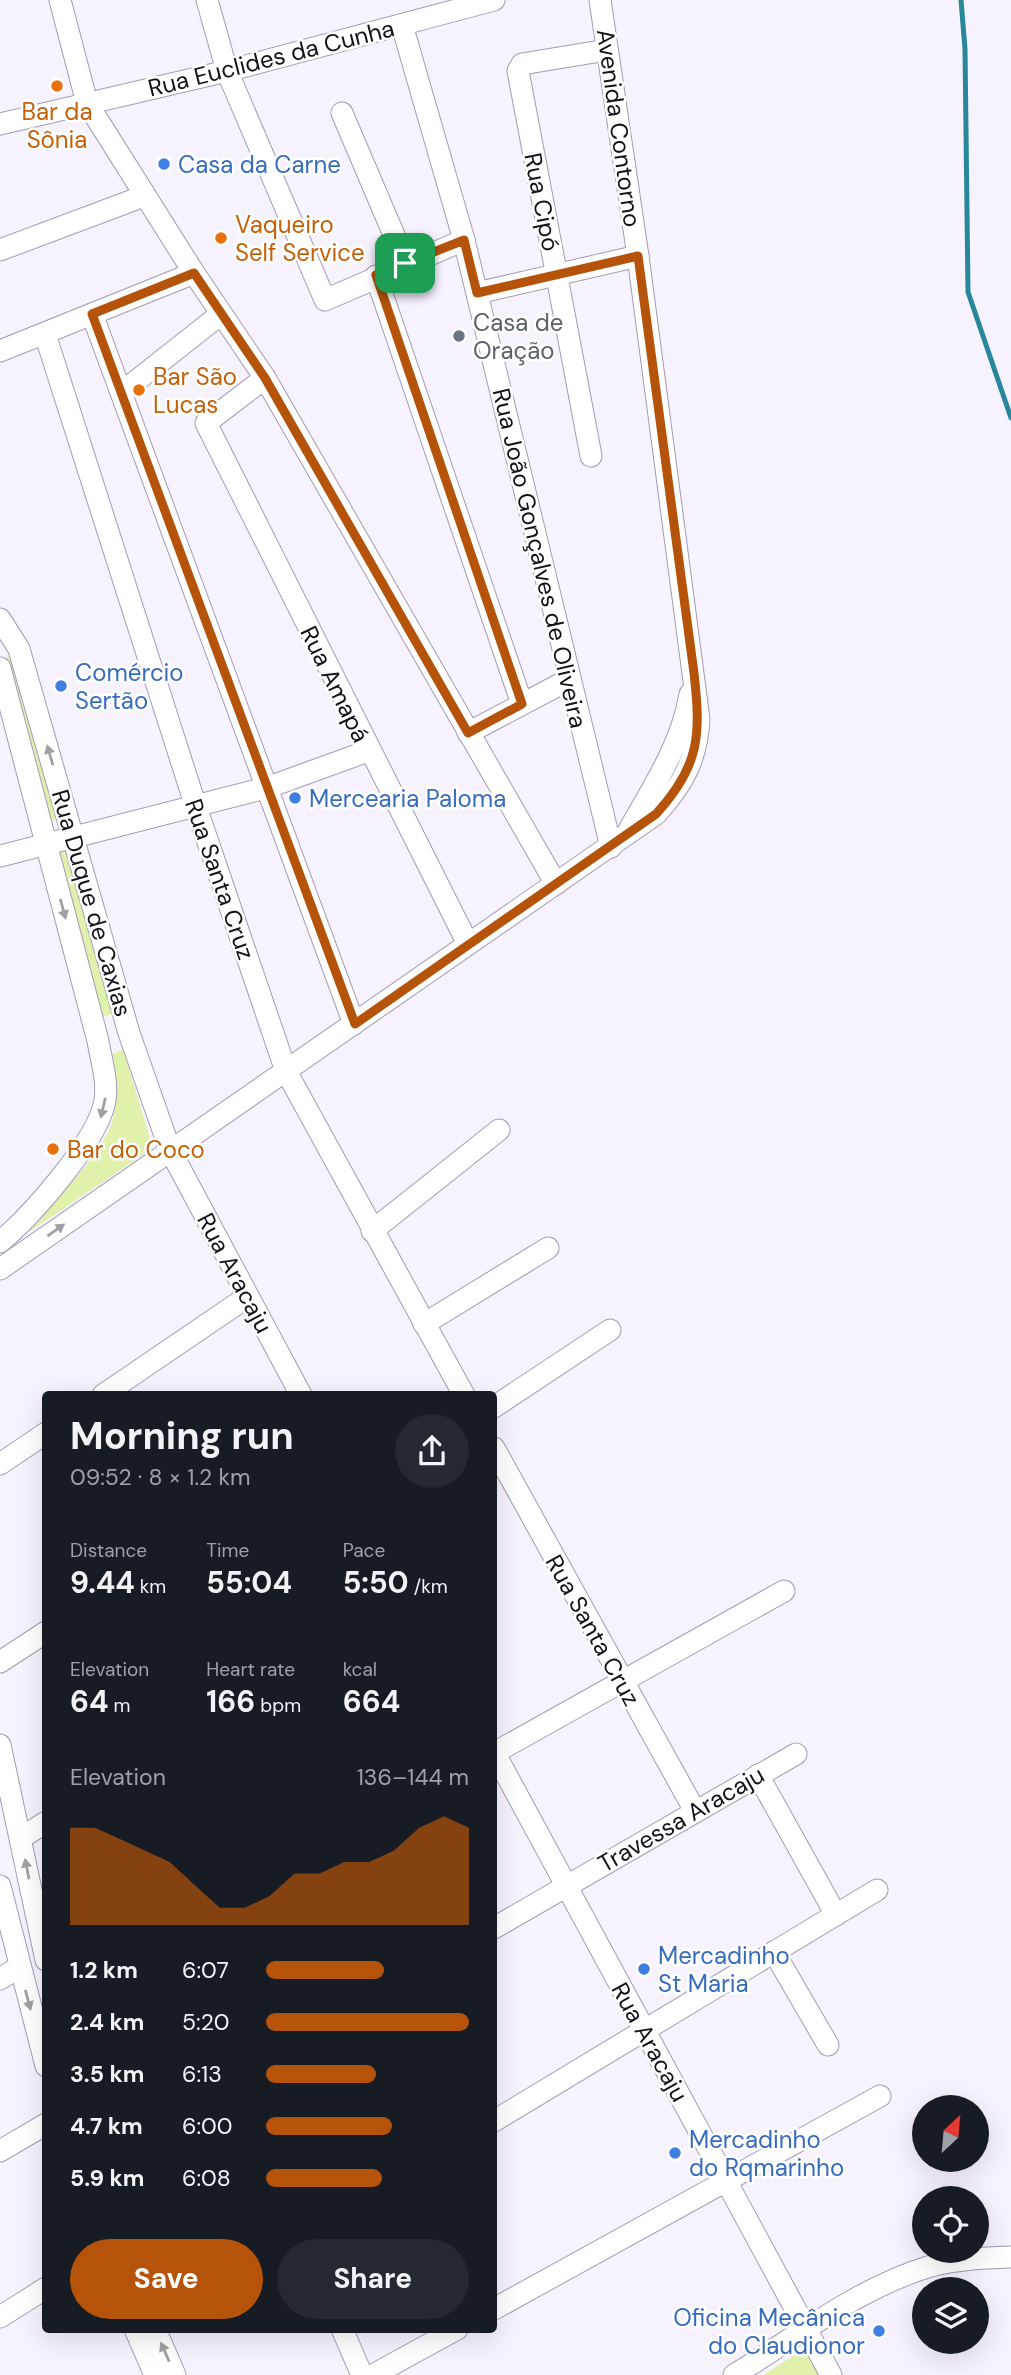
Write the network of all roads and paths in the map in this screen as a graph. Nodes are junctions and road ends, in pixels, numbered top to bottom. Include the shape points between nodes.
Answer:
1 (60, 0) edge
2 (208, 0) edge
3 (494, 0) edge
4 (600, 0) edge
5 (402, 26) junction
6 (607, 50) junction
7 (227, 71) junction
8 (87, 103) junction
9 (342, 113) dead end
10 (0, 124) edge
11 (144, 196) junction
12 (464, 240) junction
13 (0, 250) edge
14 (638, 256) junction
15 (405, 263) junction
16 (194, 273) junction
17 (376, 275) junction
18 (556, 276) junction
19 (477, 293) junction
20 (92, 314) junction
21 (221, 314) junction
22 (45, 334) junction
23 (0, 351) edge
24 (265, 378) junction
25 (122, 392) junction
26 (590, 456) dead end
27 (0, 619) edge
28 (0, 668) edge
29 (568, 680) junction
30 (522, 704) junction
31 (468, 733) junction
32 (368, 751) junction
33 (269, 787) junction
34 (196, 807) junction
35 (73, 836) junction
36 (618, 841) junction
37 (46, 843) junction
38 (0, 856) edge
39 (556, 884) junction
40 (468, 944) junction
41 (355, 1024) junction
42 (129, 1032) junction
43 (98, 1041) junction
44 (286, 1071) junction
45 (499, 1130) dead end
46 (170, 1150) junction
47 (372, 1231) junction
48 (0, 1242) edge
49 (548, 1248) dead end
50 (0, 1269) edge
51 (247, 1297) junction
52 (424, 1324) junction
53 (610, 1330) dead end
54 (109, 1391) edge
55 (299, 1391) edge
56 (462, 1391) edge
57 (497, 1405) edge
58 (42, 1436) edge
59 (497, 1454) edge
60 (0, 1464) edge
61 (783, 1591) dead end
62 (42, 1635) edge
63 (0, 1662) edge
64 (621, 1681) junction
65 (0, 1745) edge
66 (497, 1751) edge
67 (796, 1754) dead end
68 (497, 1759) edge
69 (758, 1775) junction
70 (695, 1811) junction
71 (42, 1825) edge
72 (21, 1838) junction
73 (565, 1885) junction
74 (0, 1886) edge
75 (877, 1890) dead end
76 (836, 1915) junction
77 (497, 1926) edge
78 (42, 1940) edge
79 (774, 1952) junction
80 (19, 1967) junction
81 (0, 1979) edge
82 (644, 2030) junction
83 (828, 2045) dead end
84 (42, 2051) edge
85 (880, 2096) dead end
86 (497, 2119) edge
87 (42, 2126) edge
88 (0, 2151) edge
89 (727, 2182) junction
90 (1011, 2257) edge
91 (42, 2291) edge
92 (497, 2307) edge
93 (0, 2317) edge
94 (807, 2330) junction
95 (137, 2333) edge
96 (157, 2333) edge
97 (344, 2333) edge
98 (450, 2333) edge
99 (155, 2375) edge
100 (176, 2375) edge
101 (362, 2375) edge
102 (373, 2375) edge
103 (734, 2375) edge
104 (831, 2375) edge

1 - 8 street
2 - 7 street
3 - 5 street, Rua Euclides da Cunha
4 - 6 street, Avenida Contorno
5 - 7 street, Rua Euclides da Cunha
5 - 12 street, Rua João Gonçalves de Oliveira
6 - 14 street, Avenida Contorno
6 - 18 street, Rua Cipó via 522,64 517,71
7 - 8 street, Rua Euclides da Cunha
7 - 17 street via 325,300
8 - 10 street, Rua Euclides da Cunha
8 - 11 street
9 - 15 street
11 - 13 street
11 - 16 street
12 - 15 street
12 - 19 street, Rua João Gonçalves de Oliveira
14 - 18 street
14 - 36 street, Avenida Contorno via 699,719 691,766 674,794 656,814
15 - 17 street
16 - 20 street
16 - 21 street
17 - 30 street
18 - 19 street
18 - 26 street, Rua Cipó
19 - 29 street, Rua João Gonçalves de Oliveira
20 - 22 street
20 - 25 street
21 - 24 street
21 - 25 street
22 - 23 street
22 - 34 street, Rua Santa Cruz
24 - 31 street
24 - 32 street, Rua Amapá via 206,423
25 - 33 street
35 -> 27 street, Rua Duque de Caxias via 19,649
28 - 37 street, Rua Duque de Caxias
29 - 30 street
29 - 36 street, Rua João Gonçalves de Oliveira
30 - 31 street
31 - 39 street
32 - 33 street
32 - 40 street, Rua Amapá
33 - 34 street
33 - 41 street
34 - 35 street
34 - 44 street, Rua Santa Cruz
35 - 37 street
35 - 42 street, Rua Duque de Caxias
36 - 39 street, Avenida Contorno
37 - 38 street
37 -> 43 street, Rua Duque de Caxias
39 - 40 street, Avenida Contorno
40 - 41 street, Avenida Contorno
41 - 44 street, Avenida Contorno
42 - 43 street, Rua Duque de Caxias
42 - 46 street, Rua Aracaju
43 -> 48 street via 106,1086 100,1119 58,1181
44 - 46 street, Avenida Contorno
44 - 47 street, Rua Santa Cruz
45 - 47 street
50 -> 46 street, Avenida Contorno
46 - 51 street, Rua Aracaju
47 - 52 street, Rua Santa Cruz
49 - 52 street
51 - 54 street
51 - 55 street, Rua Aracaju
52 - 56 street, Rua Santa Cruz
53 - 57 street
58 - 60 street
59 - 64 street, Rua Santa Cruz
61 - 64 street
62 - 63 street
64 - 66 street
64 - 70 street, Rua Santa Cruz
65 - 72 street
67 - 69 street, Travessa Aracaju
68 - 73 street, Rua Aracaju
69 - 70 street, Travessa Aracaju
69 - 76 street
70 - 73 street, Travessa Aracaju
71 - 72 street
78 -> 72 street
73 - 77 street, Travessa Aracaju
73 - 82 street, Rua Aracaju
74 - 80 street
75 - 76 street
76 - 79 street
79 - 82 street
79 - 83 street
80 - 81 street
80 -> 84 street
82 - 86 street
82 - 89 street, Rua Aracaju
85 - 89 street
87 - 88 street
89 - 92 street
89 - 94 street, Rua Aracaju
90 - 94 street via 968,2259 910,2273
91 - 93 street
94 - 103 street
94 - 104 street, Rua Aracaju
95 - 99 street
100 -> 96 street
97 - 101 street
98 - 102 street

